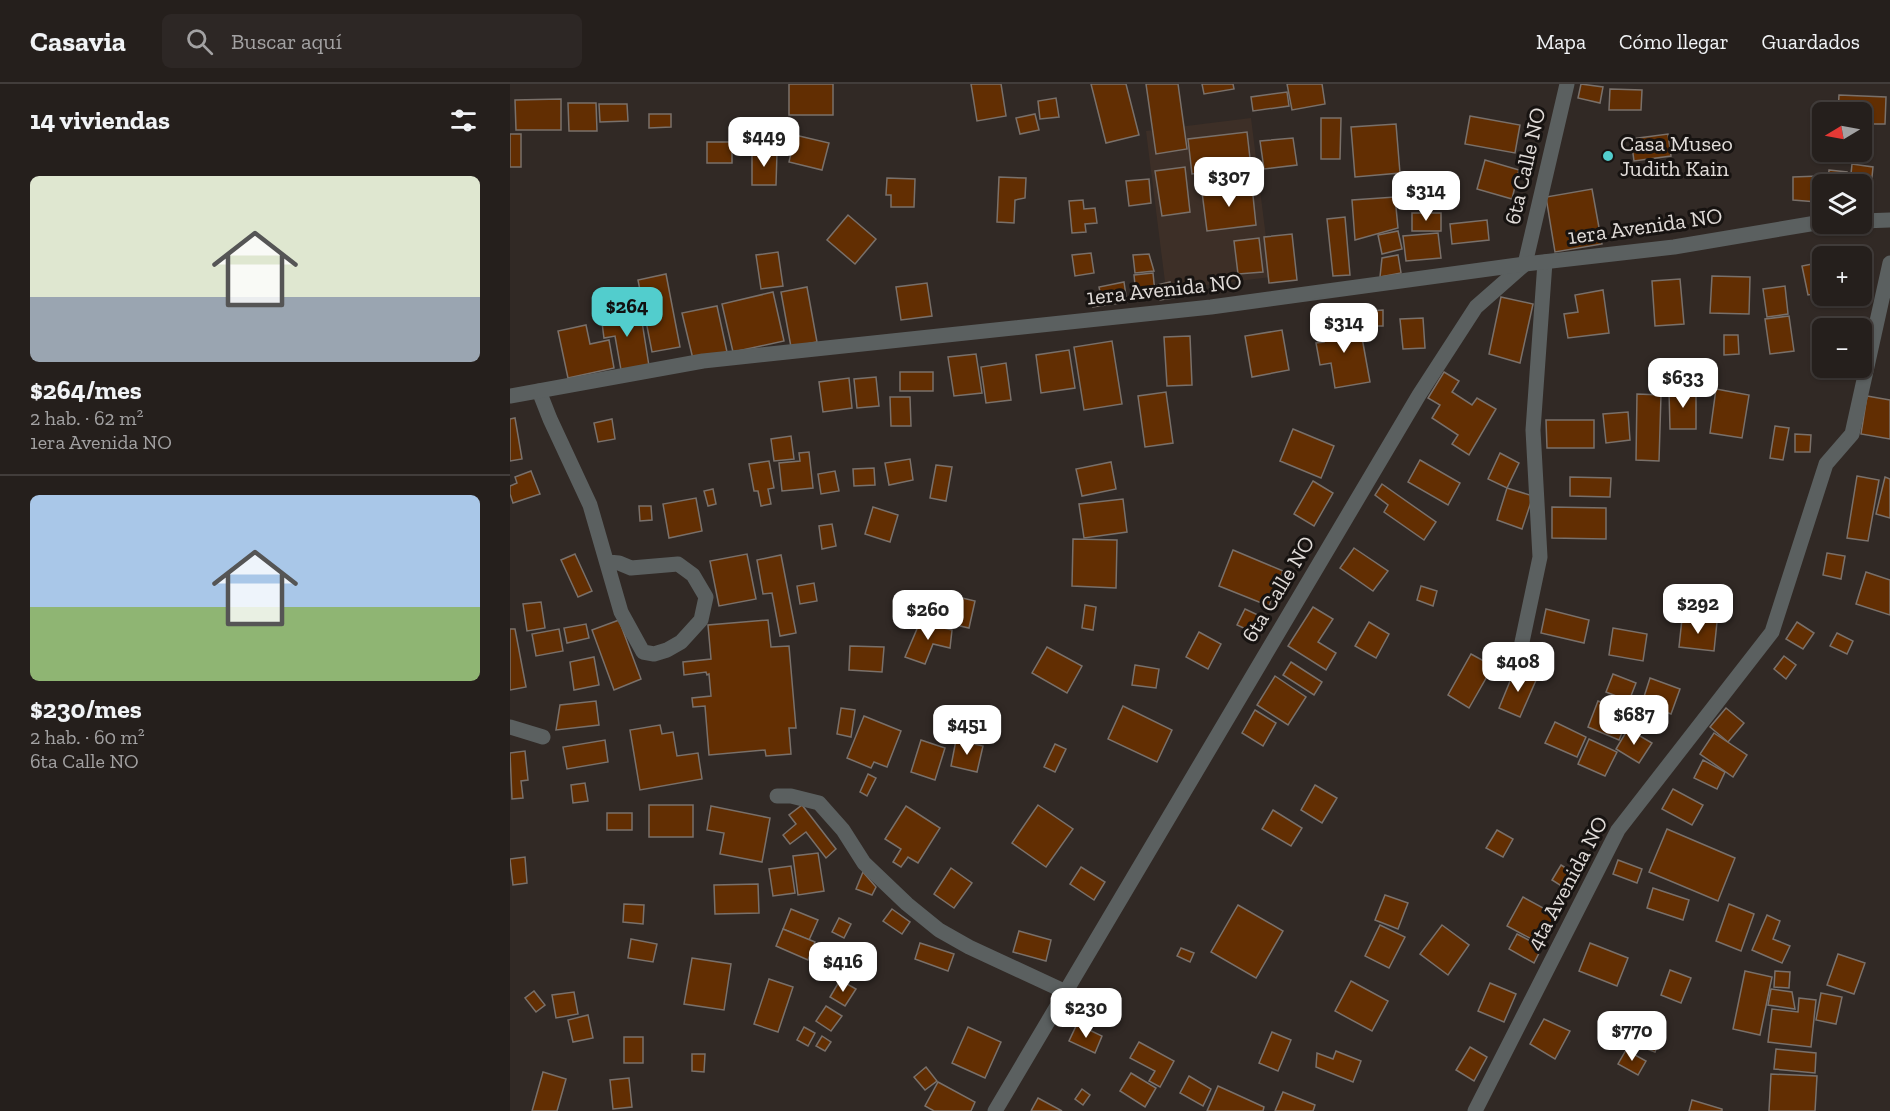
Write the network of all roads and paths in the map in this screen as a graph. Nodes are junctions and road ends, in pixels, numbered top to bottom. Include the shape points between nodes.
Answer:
1 (1567, 84) edge
2 (1890, 220) edge
3 (1872, 221) edge
4 (1812, 224) edge
5 (1545, 262) junction
6 (1890, 263) edge
7 (1525, 264) junction
8 (539, 391) junction
9 (510, 396) edge
10 (608, 562) junction
11 (1518, 661) dead end
12 (510, 727) edge
13 (543, 737) dead end
14 (777, 796) dead end
15 (1066, 992) junction
16 (995, 1111) edge
17 (1474, 1111) edge

1 - 7 street, 6ta Calle NO
2 - 3 street
4 - 5 street, 1era Avenida NO via 1674,247
5 - 7 street, 1era Avenida NO
5 - 11 street via 1533,430 1540,556
6 - 17 street, 4ta Avenida NO via 1852,434 1826,464 1772,632 1618,830
7 - 8 street, 1era Avenida NO via 1211,307 704,361
7 - 15 street, 6ta Calle NO via 1476,307 1419,395
8 - 9 street, 1era Avenida NO
8 - 10 street via 590,505
10 - 10 street via 621,612 643,652 667,650 681,642 701,620 705,597 693,575 678,564 631,568
12 - 13 street
14 - 15 street via 819,803 864,862 939,930
15 - 16 street, 6ta Calle NO

